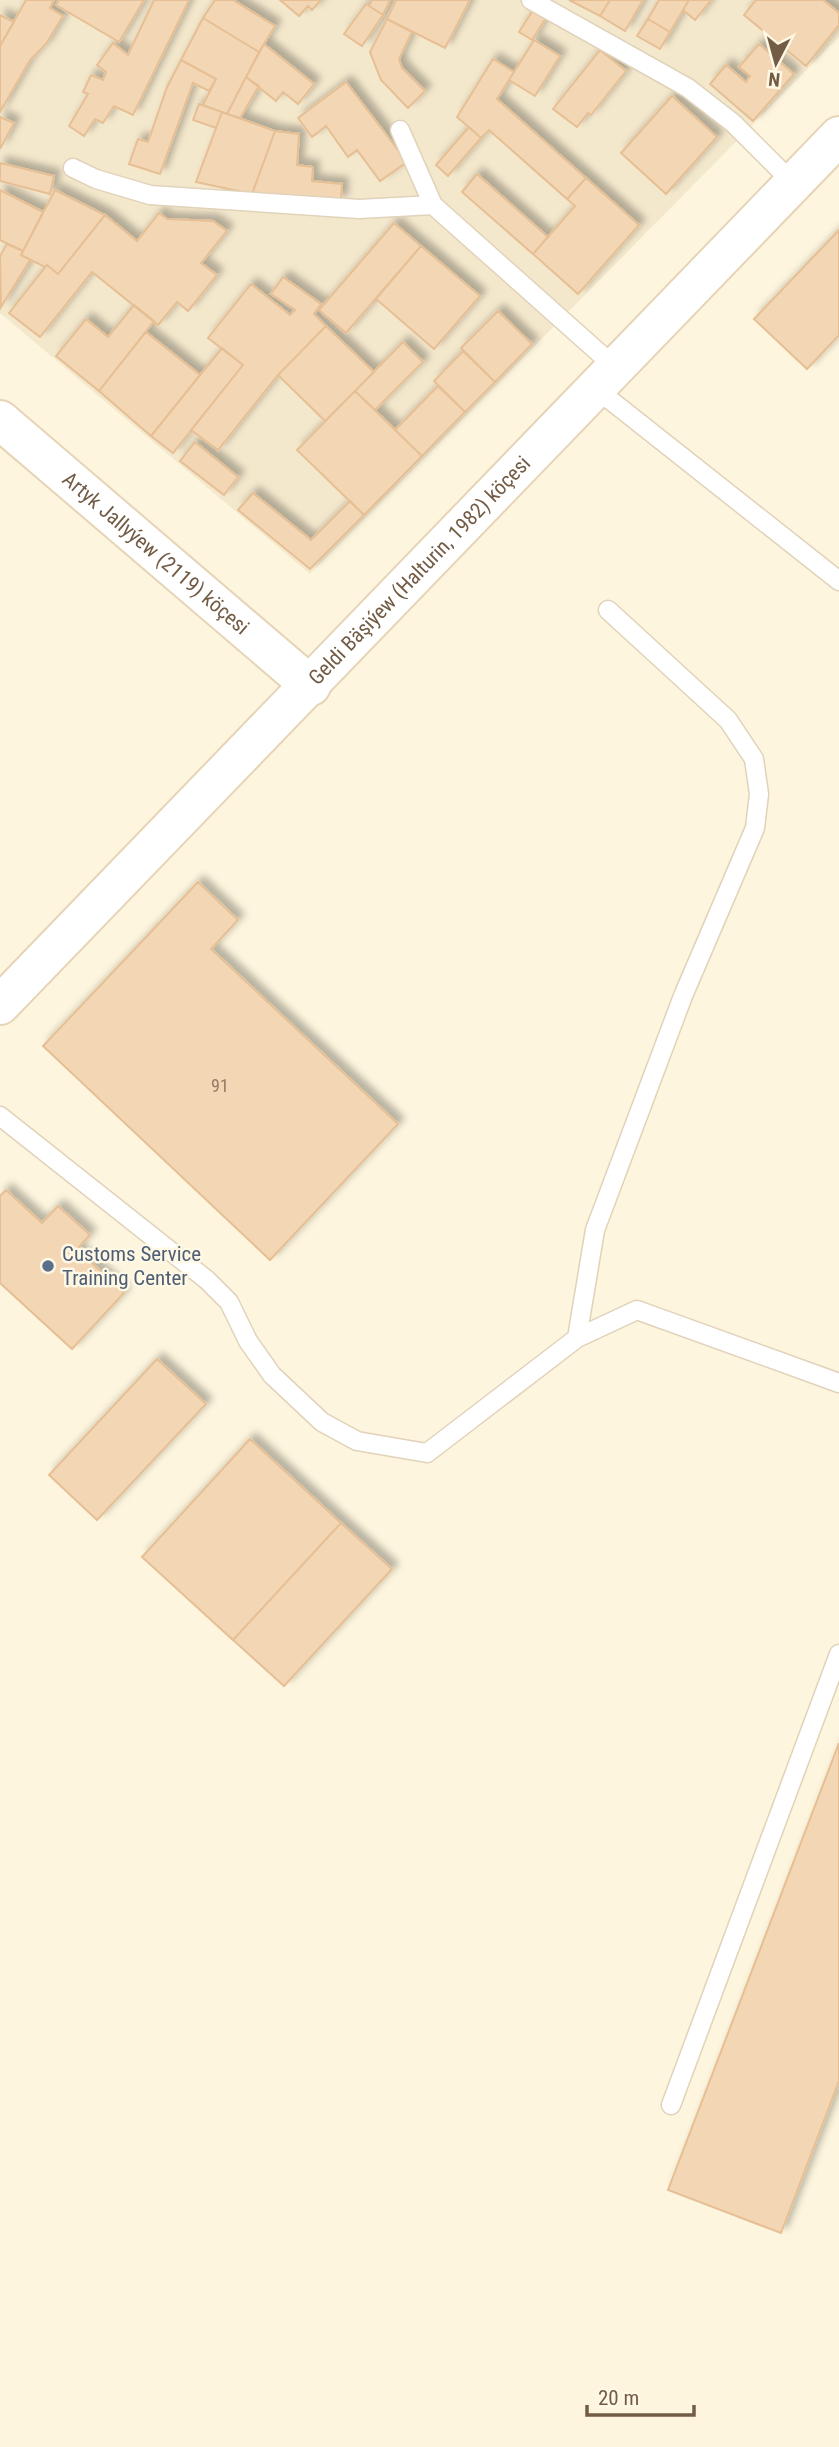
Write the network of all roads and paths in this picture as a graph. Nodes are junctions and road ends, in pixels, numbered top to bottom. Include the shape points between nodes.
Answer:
1 (531, 0) edge
2 (400, 130) dead end
3 (839, 136) edge
4 (73, 168) dead end
5 (794, 184) junction
6 (433, 205) junction
7 (605, 378) junction
8 (0, 420) edge
9 (839, 581) edge
10 (608, 610) dead end
11 (311, 686) junction
12 (0, 1005) edge
13 (0, 1116) edge
14 (577, 1338) junction
15 (839, 1383) edge
16 (839, 1654) edge
17 (671, 2105) dead end

1 - 5 lane via 688,88 733,123
2 - 6 lane
3 - 5 street, Geldi Bäşiýew (Halturin, 1982) köçesi
4 - 6 lane via 150,195 359,209
5 - 7 street, Geldi Bäşiýew (Halturin, 1982) köçesi
6 - 7 lane
7 - 9 lane
7 - 11 street, Geldi Bäşiýew (Halturin, 1982) köçesi
8 - 11 street, Artyk Jallyýew (2119) köçesi
10 - 14 lane via 728,720 754,759 759,794 755,828 683,996 595,1230
11 - 12 street, Geldi Bäşiýew (Halturin, 1982) köçesi
13 - 14 lane via 207,1280 229,1302 272,1375 322,1422 357,1441 427,1453
14 - 15 lane via 637,1310
16 - 17 lane

